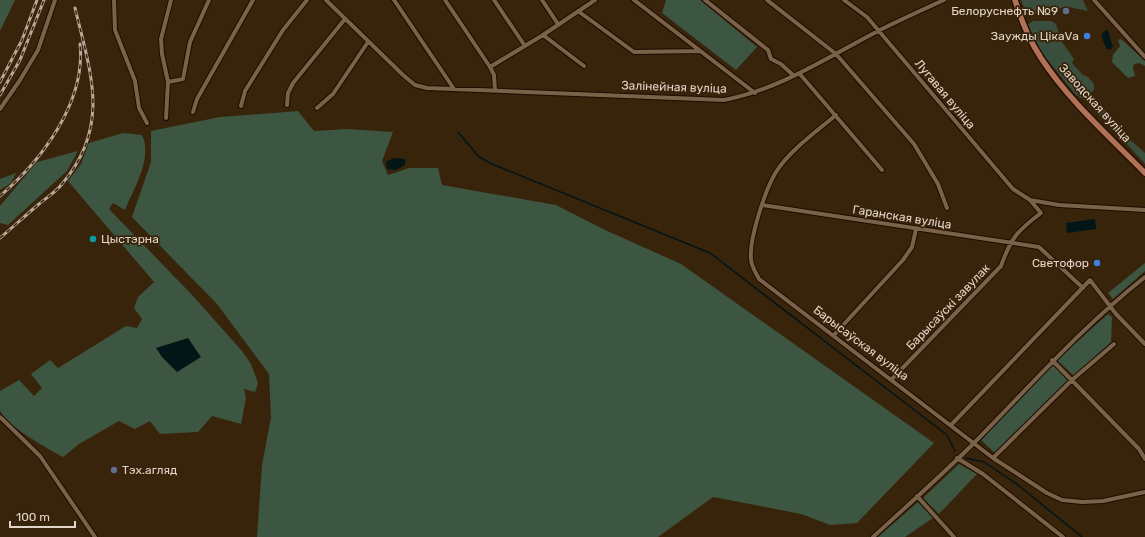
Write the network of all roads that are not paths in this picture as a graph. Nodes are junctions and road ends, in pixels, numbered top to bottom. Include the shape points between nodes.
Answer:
1 (55, 0) edge
2 (114, 0) edge
3 (171, 0) edge
4 (209, 0) edge
5 (253, 0) edge
6 (307, 0) edge
7 (326, 0) edge
8 (394, 0) edge
9 (445, 0) edge
10 (494, 0) edge
11 (542, 0) edge
12 (634, 0) edge
13 (705, 0) edge
14 (768, 0) edge
15 (844, 0) edge
16 (944, 0) edge
17 (1015, 0) edge
18 (1094, 0) edge
19 (592, 1) edge
20 (578, 11) junction
21 (345, 19) junction
22 (558, 24) junction
23 (879, 30) junction
24 (543, 35) junction
25 (368, 42) junction
26 (525, 46) junction
27 (700, 51) junction
28 (836, 54) junction
29 (1145, 57) edge
30 (584, 66) dead end
31 (490, 67) junction
32 (799, 73) junction
33 (794, 76) junction
34 (168, 82) junction
35 (454, 89) junction
36 (495, 91) junction
37 (755, 93) junction
38 (287, 105) dead end
39 (241, 106) dead end
40 (317, 108) dead end
41 (0, 109) edge
42 (193, 112) dead end
43 (836, 115) junction
44 (166, 118) dead end
45 (147, 123) dead end
46 (882, 170) dead end
47 (1145, 173) edge
48 (1030, 200) junction
49 (762, 205) junction
50 (948, 208) dead end
51 (1145, 210) edge
52 (916, 229) junction
53 (1009, 243) junction
54 (1145, 277) edge
55 (1083, 288) junction
56 (1110, 306) junction
57 (834, 335) junction
58 (1114, 344) dead end
59 (1145, 344) edge
60 (1052, 360) junction
61 (892, 379) junction
62 (1072, 380) junction
63 (0, 417) edge
64 (951, 425) junction
65 (974, 443) junction
66 (957, 458) junction
67 (993, 458) junction
68 (1145, 459) edge
69 (1144, 493) edge
70 (917, 496) junction
71 (95, 537) edge
72 (873, 537) edge
73 (954, 537) edge
74 (1063, 537) edge

1 - 41 street via 35,57
2 - 45 street via 115,30 135,81 139,108
3 - 34 street via 161,39
4 - 34 street via 190,42 183,79
5 - 42 street via 197,99
6 - 39 street via 283,30 245,91
7 - 21 street, Залінейная вуліца
8 - 35 street
9 - 31 street
10 - 26 street
11 - 22 street
12 - 27 street
13 - 33 street via 768,50 771,59
14 - 28 street
15 - 23 street, Лугавая вуліца via 867,17
16 - 23 street
17 - 47 main road, Заводская вуліца via 1029,37 1060,84
18 - 29 street
19 - 20 street
20 - 22 street
20 - 27 street via 634,52
21 - 25 street, Залінейная вуліца
21 - 38 street via 293,83 288,93
22 - 24 street
23 - 28 street, Залінейная вуліца
23 - 48 street, Лугавая вуліца via 1013,189
24 - 26 street
24 - 30 street
25 - 35 street, Залінейная вуліца via 415,85
25 - 40 street via 333,94
26 - 31 street
27 - 37 street
28 - 32 street, Залінейная вуліца
28 - 50 street via 914,144 938,184
31 - 36 street via 494,75
32 - 33 street, Залінейная вуліца
32 - 43 street
33 - 37 street, Залінейная вуліца
34 - 44 street
35 - 36 street, Залінейная вуліца
36 - 37 street, Залінейная вуліца via 724,100
43 - 46 street
43 - 49 street via 776,172
48 - 51 street via 1059,205
48 - 53 street via 1041,214 1025,225
49 - 52 street, Гаранская вуліца
49 - 57 street, Барысаўская вуліца via 753,236 751,260 759,279
52 - 53 street, Гаранская вуліца
52 - 57 street via 912,247 903,260
53 - 55 street, Гаранская вуліца via 1039,247
53 - 61 street, Барысаўскі завулак via 1001,266
54 - 56 street
55 - 56 street via 1090,280
55 - 64 street
56 - 59 street
56 - 60 street
57 - 61 street, Барысаўская вуліца
58 - 62 street
60 - 62 street
60 - 65 street
61 - 64 street, Барысаўская вуліца
62 - 67 street
62 - 68 street via 1139,449
63 - 71 street via 40,456
64 - 65 street, Барысаўская вуліца
65 - 66 street
65 - 67 street, Барысаўская вуліца
66 - 70 street
66 - 74 street via 983,474
67 - 69 street, Барысаўская вуліца via 1062,500 1102,502
70 - 72 street
70 - 73 street

